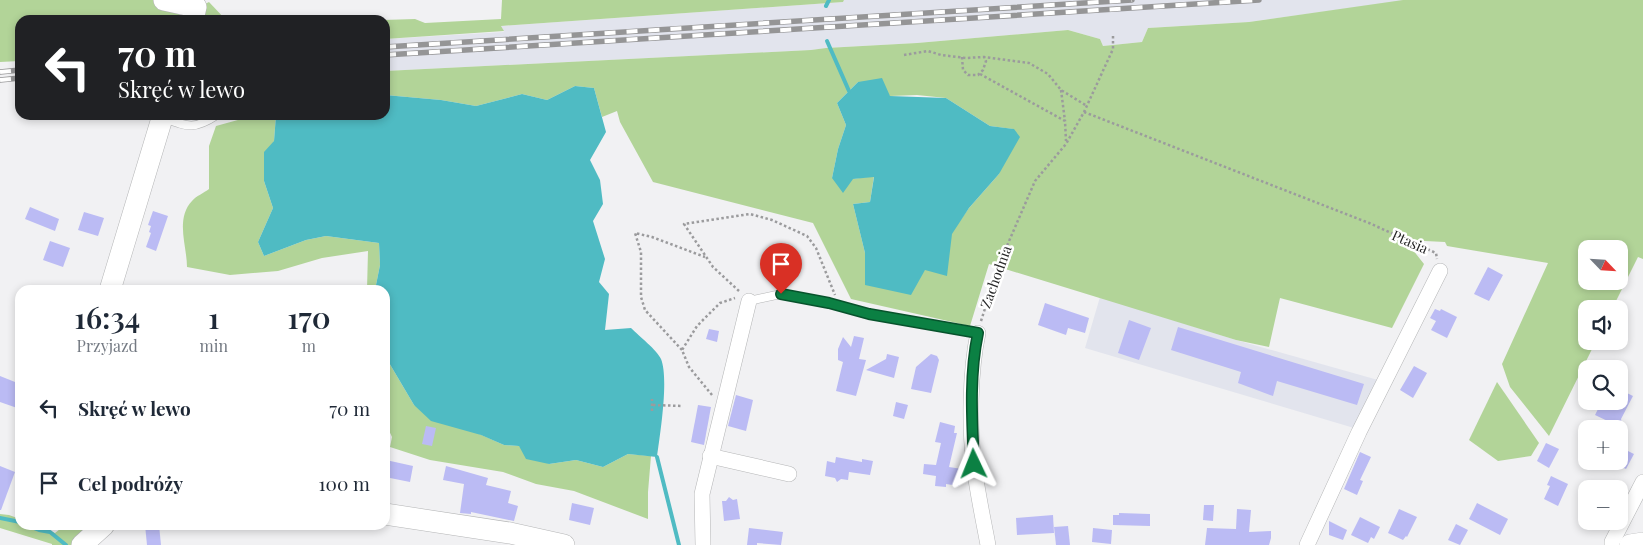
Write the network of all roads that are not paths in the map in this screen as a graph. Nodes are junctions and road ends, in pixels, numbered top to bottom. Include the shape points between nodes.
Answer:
1 (164, 0) edge
2 (196, 9) edge
3 (162, 120) edge
4 (172, 120) edge
5 (208, 120) edge
6 (1440, 271) road end
7 (112, 285) edge
8 (747, 298) joint
9 (978, 333) joint
10 (710, 456) junction
11 (789, 474) dead end
12 (1643, 482) edge
13 (390, 515) edge
14 (98, 530) edge
15 (1643, 543) edge
16 (82, 545) edge
17 (564, 545) edge
18 (703, 545) edge
19 (988, 545) edge
20 (1307, 545) edge
21 (1612, 545) edge
22 (1630, 545) edge

1 - 2 main road
3 - 7 main road
4 - 5 lane via 188,127
6 - 20 street via 1359,432
8 - 9 lane via 781,294 869,314
8 - 10 street
9 - 19 street via 972,407 974,464
10 - 11 street
10 - 18 street via 702,494
12 - 21 street
13 - 17 main road
14 - 16 main road
15 - 22 main road

